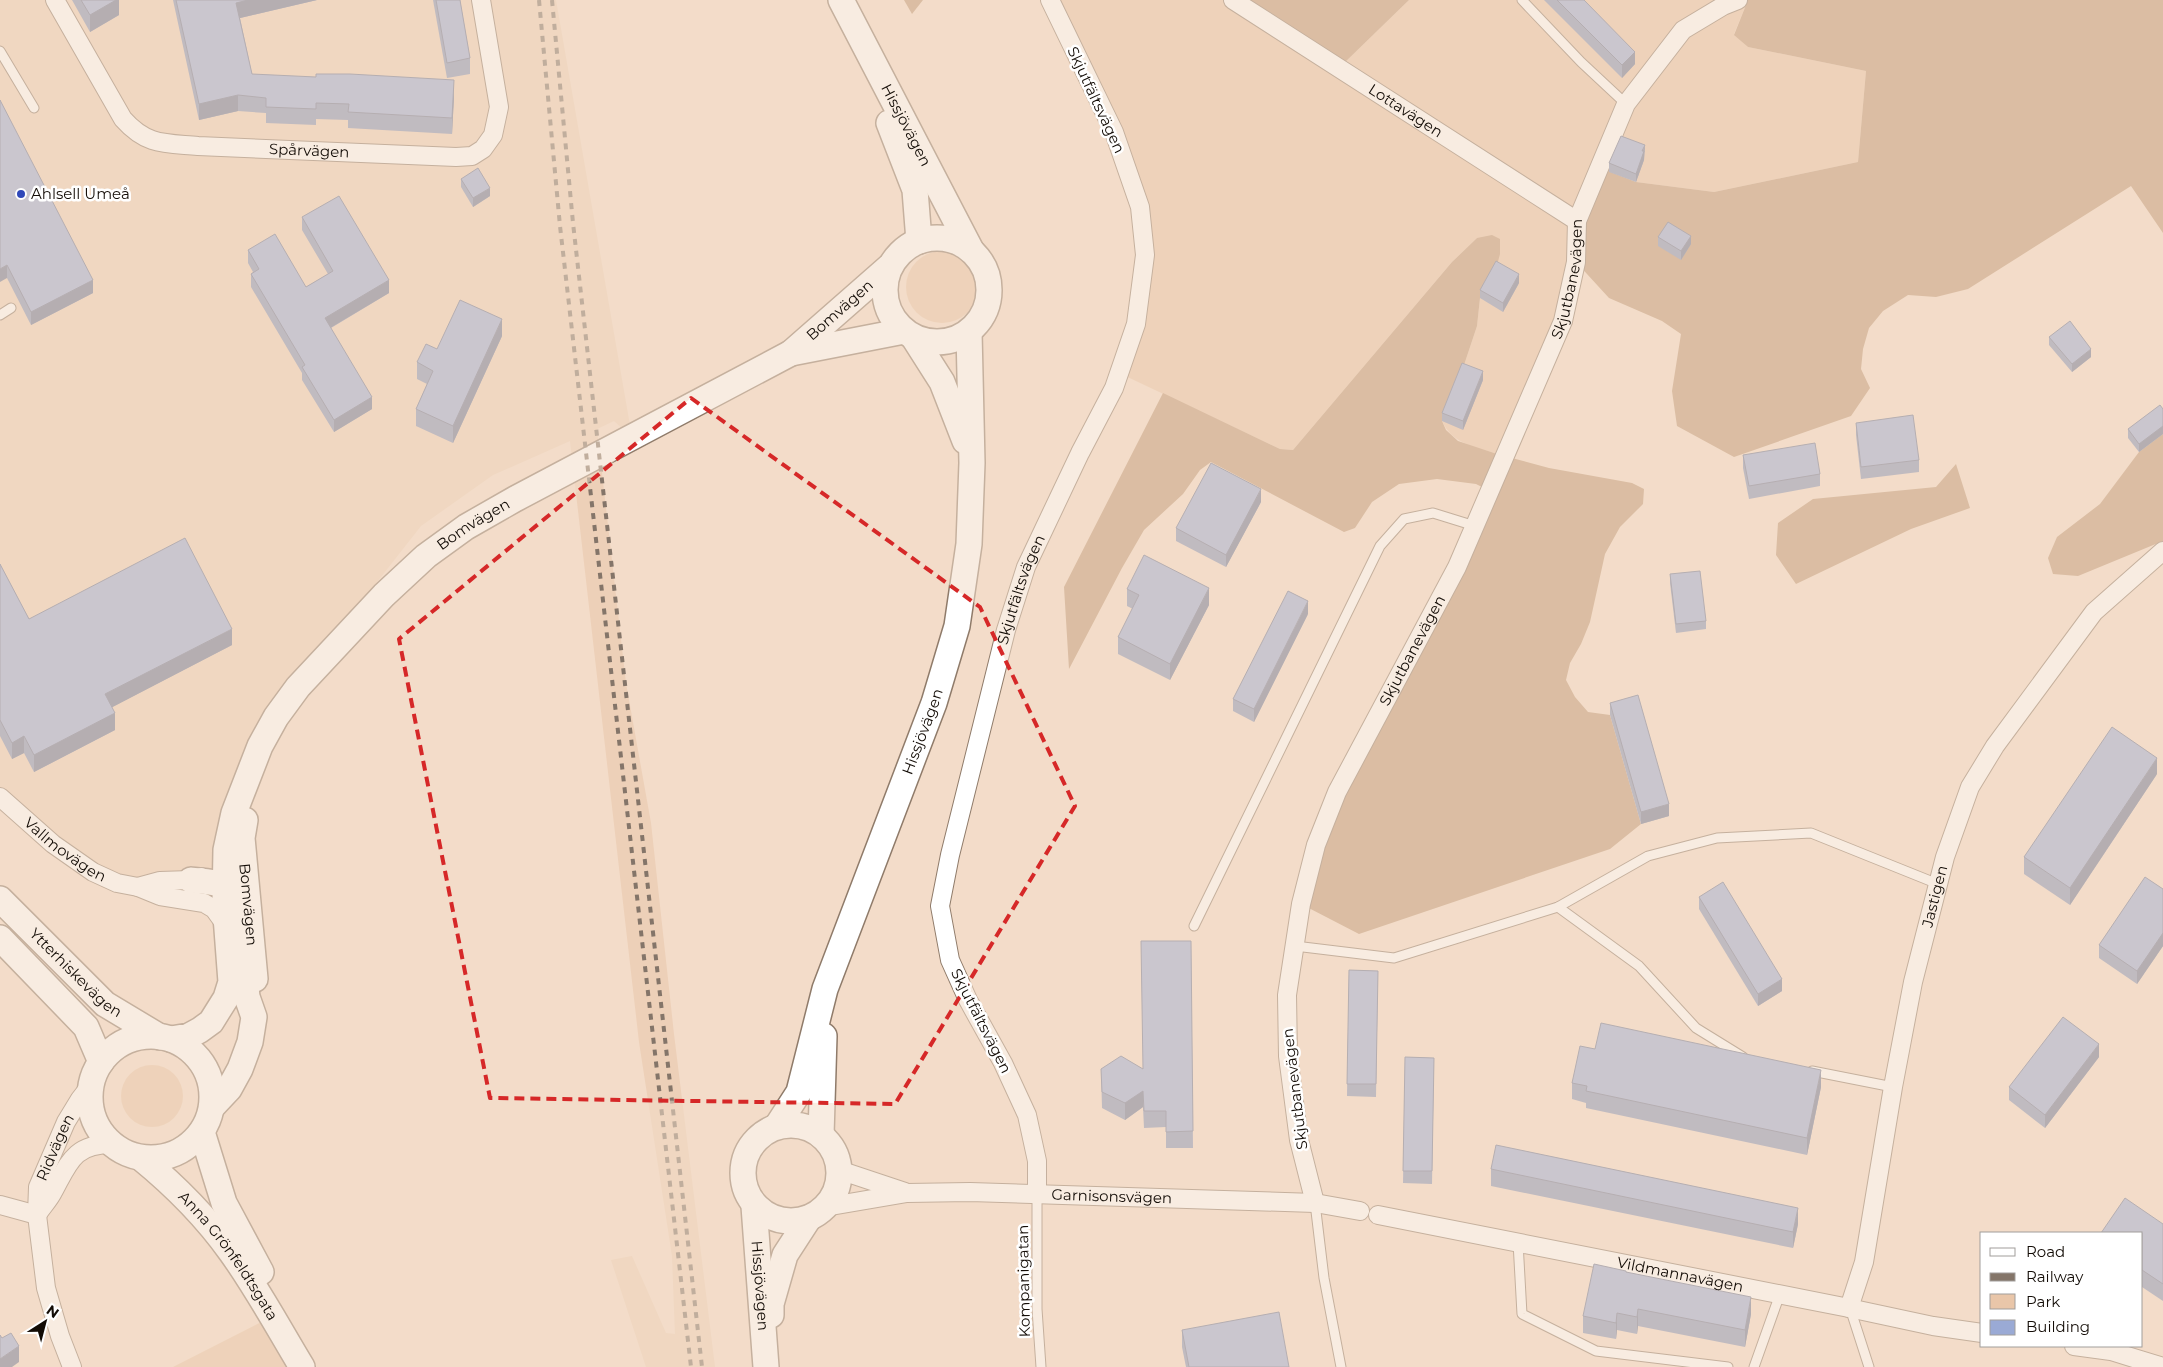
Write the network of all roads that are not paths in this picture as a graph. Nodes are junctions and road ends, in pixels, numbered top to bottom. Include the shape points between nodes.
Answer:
1 (55, 0) edge
2 (480, 0) edge
3 (1050, 0) edge
4 (1233, 0) edge
5 (1522, 0) edge
6 (1738, 0) edge
7 (0, 51) edge
8 (1626, 104) junction
9 (34, 108) dead end
10 (1577, 222) junction
11 (919, 241) junction
12 (971, 250) junction
13 (889, 267) junction
14 (12, 308) dead end
15 (0, 315) edge
16 (969, 332) junction
17 (909, 334) junction
18 (791, 353) junction
19 (972, 463) junction
20 (1475, 526) junction
21 (2163, 551) edge
22 (0, 797) edge
23 (235, 850) junction
24 (1938, 884) junction
25 (227, 889) junction
26 (193, 890) junction
27 (0, 899) edge
28 (1558, 907) junction
29 (1194, 926) dead end
30 (227, 927) junction
31 (0, 938) edge
32 (1295, 946) junction
33 (825, 989) junction
34 (254, 1017) junction
35 (166, 1038) junction
36 (1751, 1059) edge
37 (101, 1062) junction
38 (1798, 1068) edge
39 (90, 1086) junction
40 (1893, 1087) junction
41 (213, 1106) junction
42 (777, 1126) junction
43 (202, 1132) junction
44 (821, 1135) junction
45 (112, 1144) junction
46 (141, 1158) junction
47 (839, 1170) junction
48 (907, 1192) junction
49 (1037, 1194) junction
50 (1315, 1203) junction
51 (0, 1205) edge
52 (754, 1206) junction
53 (1360, 1211) dead end
54 (817, 1212) junction
55 (37, 1215) junction
56 (1378, 1215) dead end
57 (1518, 1242) junction
58 (1780, 1294) junction
59 (1850, 1308) junction
60 (1980, 1333) edge
61 (2081, 1347) edge
62 (72, 1367) edge
63 (304, 1367) edge
64 (767, 1367) edge
65 (1041, 1367) edge
66 (1341, 1367) edge
67 (1728, 1367) edge
68 (1754, 1367) edge
69 (1869, 1367) edge
70 (2163, 1367) edge

1 - 2 street, Spårvägen via 123,119 148,140 198,146 456,157 472,156 483,149 493,135 499,107
3 - 49 street, Skjutfältsvägen via 1114,132 1140,207 1145,255 1136,324 1114,388 1026,567 952,846 940,906 950,960 1027,1116 1037,1161
4 - 10 street, Lottavägen
5 - 8 lane
6 - 8 street, Skjutbanevägen via 1683,30
7 - 9 lane
8 - 10 street, Skjutbanevägen
10 - 20 street, Skjutbanevägen via 1576,262 1563,321
11 - 12 main road via 934,238 951,240
11 - 12 main road, Hissjövägen via 915,190 841,0
11 - 13 main road via 901,251
12 - 16 main road via 984,266 989,288 987,305
13 - 17 main road via 884,284 886,306 894,321
13 - 18 main road, Bomvägen
14 - 15 lane
16 - 17 main road via 953,340 928,342
16 - 19 main road, Hissjövägen
17 - 18 main road, Bomvägen
17 - 19 main road, Hissjövägen via 942,382
18 - 23 main road, Bomvägen via 514,499 466,527 426,556 384,595 298,688 276,717 260,746 234,813
19 - 33 main road, Hissjövägen via 969,544 956,626 934,703
20 - 29 lane via 1433,513 1404,519 1380,546
20 - 32 street, Skjutbanevägen via 1458,567 1337,792 1316,845 1301,904
21 - 24 street, Jastigen via 2094,612 1995,746 1970,787
22 - 26 street, Vallmovägen via 53,844 93,872 138,887 160,881
23 - 25 main road, Bomvägen
23 - 26 street, Vallmovägen
23 - 34 main road, Bomvägen via 256,969
24 - 28 lane via 1811,833 1717,838 1648,856
24 - 40 street, Jastigen via 1913,982
25 - 26 main road, Bomvägen
25 - 30 main road, Bomvägen
25 - 34 main road, Bomvägen via 237,901 246,997
26 - 30 street, Vallmovägen via 214,909
27 - 35 main road, Ytterhiskevägen via 105,1004
28 - 32 lane via 1394,958
28 - 36 lane via 1639,966 1696,1028 1742,1057
30 - 35 main road, Bomvägen via 231,982 226,998 211,1022 200,1030 189,1036
31 - 37 main road, Ytterhiskevägen via 86,1027
32 - 50 street, Skjutbanevägen via 1287,995 1288,1056 1299,1140
33 - 42 main road, Hissjövägen via 799,1092
33 - 44 main road, Hissjövägen
34 - 41 main road, Bomvägen via 250,1042 240,1069 229,1089
35 - 37 main road via 135,1038 110,1052
35 - 41 main road via 183,1045 206,1069
37 - 39 main road
38 - 40 lane
39 - 45 main road via 93,1116
39 - 55 street, Ridvägen via 66,1122 49,1158 38,1187
40 - 59 street, Jastigen via 1864,1262
41 - 43 main road
42 - 44 main road via 801,1125
42 - 52 main road via 750,1145 741,1174 747,1196
43 - 46 main road via 173,1155
43 - 63 main road, Anna Grönfeldtsgata via 224,1203 279,1307
44 - 47 main road via 832,1148
45 - 46 main road
45 - 55 street, Ridvägen via 96,1144 79,1151 66,1166 52,1195
46 - 63 main road, Anna Grönfeldtsgata via 185,1198 231,1252
47 - 48 street, Garnisonsvägen
47 - 54 main road via 838,1184
48 - 49 street, Garnisonsvägen
48 - 54 street, Garnisonsvägen
49 - 50 street, Garnisonsvägen
49 - 65 lane, Kompanigatan via 1037,1309
50 - 53 street
50 - 66 lane, Skjutbanevägen via 1324,1278
51 - 55 street
52 - 54 main road via 785,1220
52 - 64 main road, Hissjövägen
54 - 64 main road, Hissjövägen via 785,1255 771,1304
55 - 62 street, Ridvägen via 46,1288
56 - 57 street, Vildmannavägen
57 - 58 street, Vildmannavägen
57 - 67 lane via 1522,1314 1596,1351
58 - 59 street, Vildmannavägen
58 - 68 lane
59 - 60 street, Vildmannavägen
59 - 69 lane
61 - 70 street via 2111,1351

